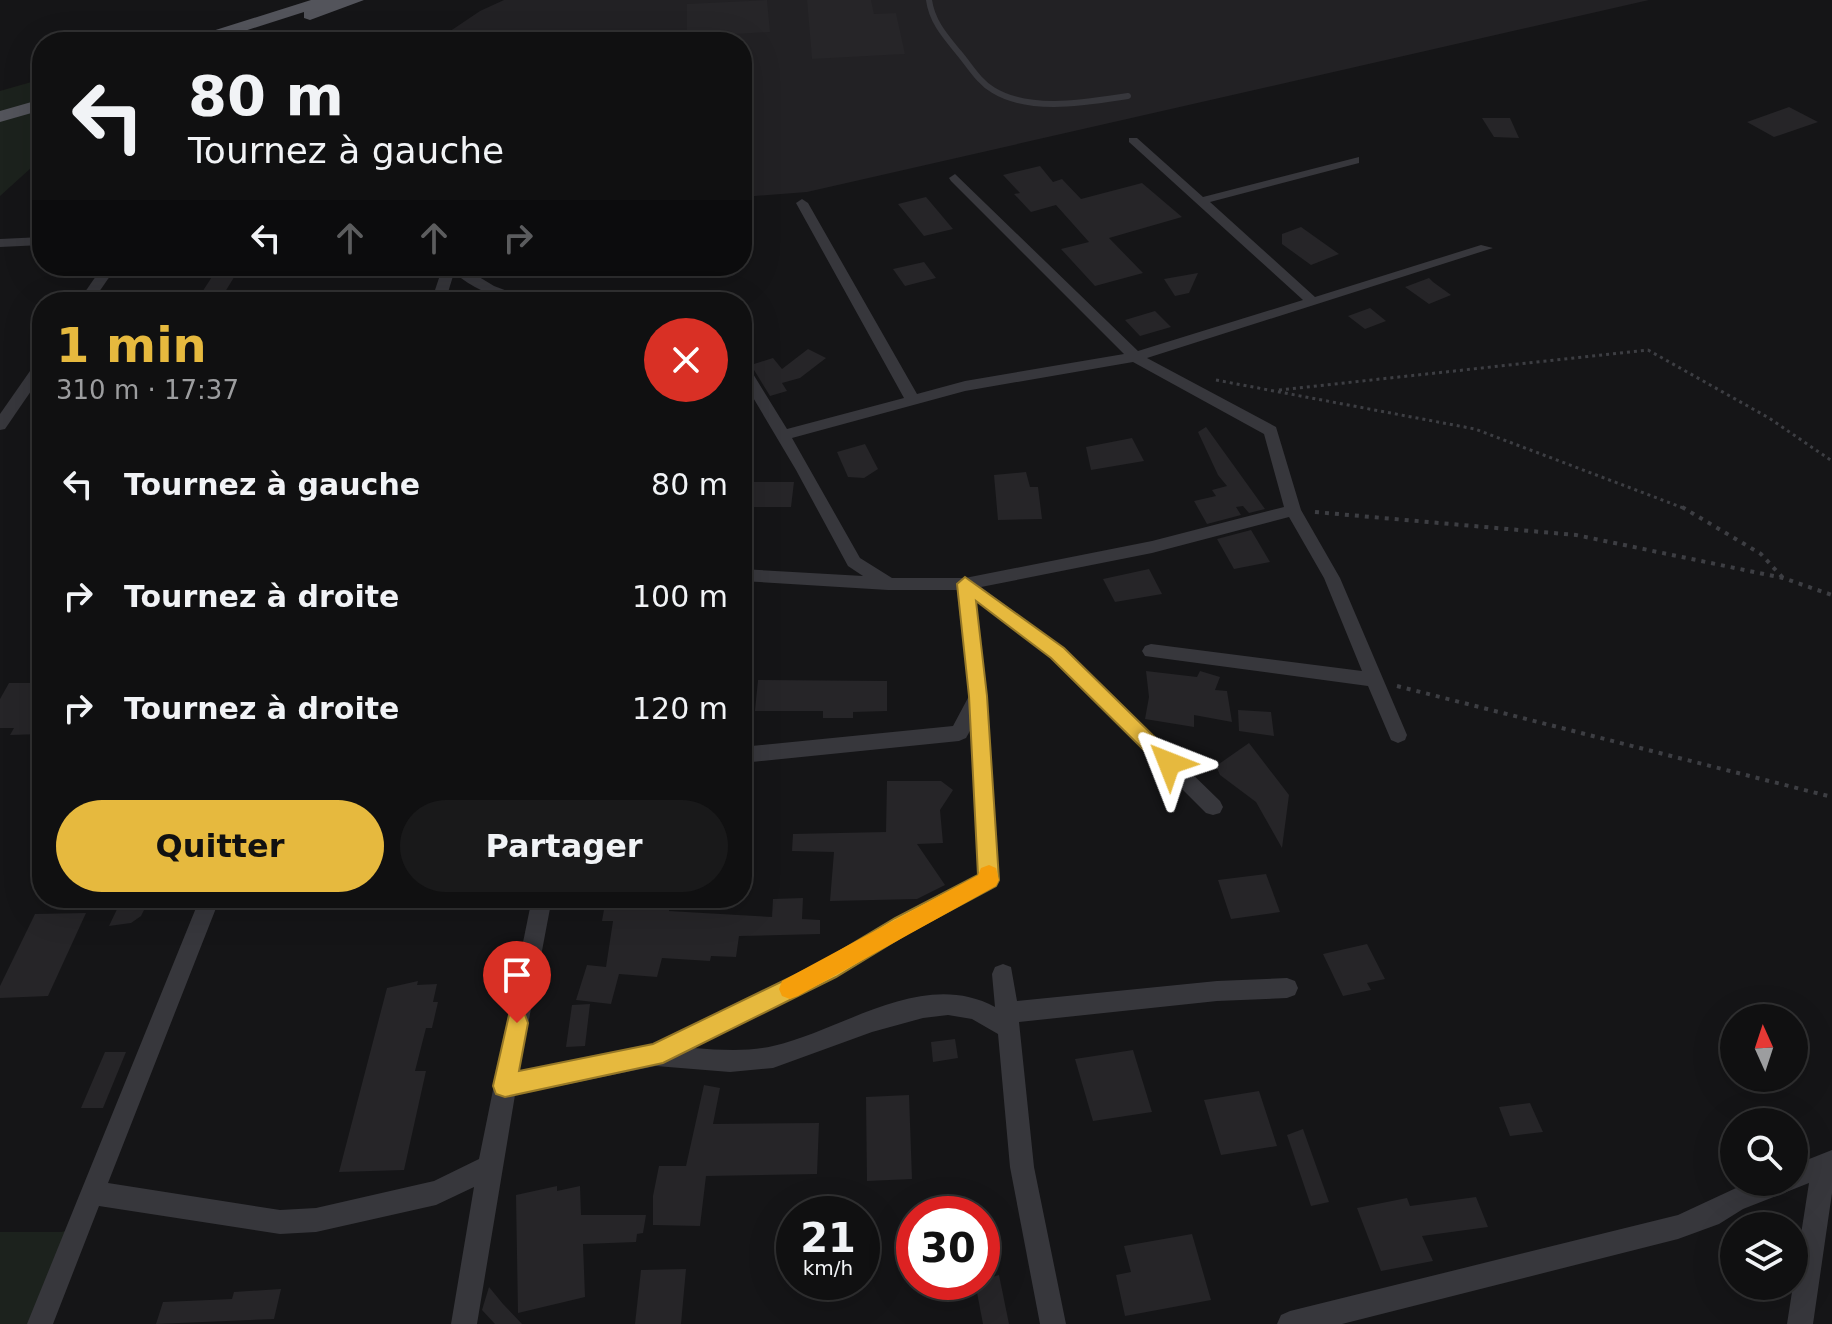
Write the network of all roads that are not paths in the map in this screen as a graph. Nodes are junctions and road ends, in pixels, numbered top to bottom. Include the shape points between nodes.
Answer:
1 (327, 0) edge
2 (356, 0) edge
3 (929, 0) edge
4 (225, 32) edge
5 (259, 32) edge
6 (32, 95) edge
7 (1128, 96) dead end
8 (0, 106) edge
9 (32, 107) edge
10 (0, 117) edge
11 (1133, 140) dead end
12 (1355, 160) dead end
13 (955, 178) dead end
14 (1201, 201) junction
15 (802, 203) dead end
16 (32, 241) edge
17 (0, 243) edge
18 (1486, 248) dead end
19 (465, 276) edge
20 (491, 292) edge
21 (1312, 301) junction
22 (1135, 357) junction
23 (32, 379) edge
24 (752, 384) edge
25 (912, 398) junction
26 (0, 425) edge
27 (783, 435) junction
28 (1293, 510) junction
29 (752, 576) edge
30 (888, 584) junction
31 (965, 584) junction
32 (1151, 651) dead end
33 (1375, 680) junction
34 (978, 696) junction
35 (1398, 735) dead end
36 (752, 754) edge
37 (1213, 807) dead end
38 (206, 908) edge
39 (540, 908) edge
40 (1003, 974) dead end
41 (1287, 988) dead end
42 (1008, 1021) junction
43 (655, 1055) junction
44 (505, 1086) junction
45 (1828, 1163) edge
46 (489, 1167) junction
47 (1808, 1171) edge
48 (93, 1193) junction
49 (1744, 1196) edge
50 (40, 1324) edge
51 (464, 1324) edge
52 (1053, 1324) edge
53 (1290, 1324) edge
54 (1800, 1324) edge

1 - 4 main road
2 - 5 main road
3 - 7 lane via 936,24 995,92 1049,101
6 - 8 main road
9 - 10 main road
11 - 14 street
12 - 14 street
13 - 22 street
14 - 21 street
15 - 25 street
16 - 17 street
18 - 21 street
19 - 20 street
21 - 22 street
22 - 25 street
22 - 28 street via 1271,431
23 - 26 street
24 - 27 street
25 - 27 street
27 - 30 street via 854,562
28 - 31 street via 1152,547
28 - 33 street via 1332,578
29 - 30 street
30 - 31 street
31 - 34 street
31 - 37 street via 1057,653
32 - 33 street
33 - 35 street
34 - 36 street via 959,733
34 - 43 street via 989,880 828,970
38 - 48 street
39 - 44 street
40 - 42 street
41 - 42 street via 1217,991
42 - 43 street via 946,1005 903,1011 814,1047 750,1061
42 - 52 street via 1022,1167
43 - 44 street
44 - 46 street
45 - 47 street
45 - 54 street
46 - 48 street via 436,1193 316,1220 280,1222
46 - 51 street
48 - 50 street
49 - 53 street via 1678,1227

